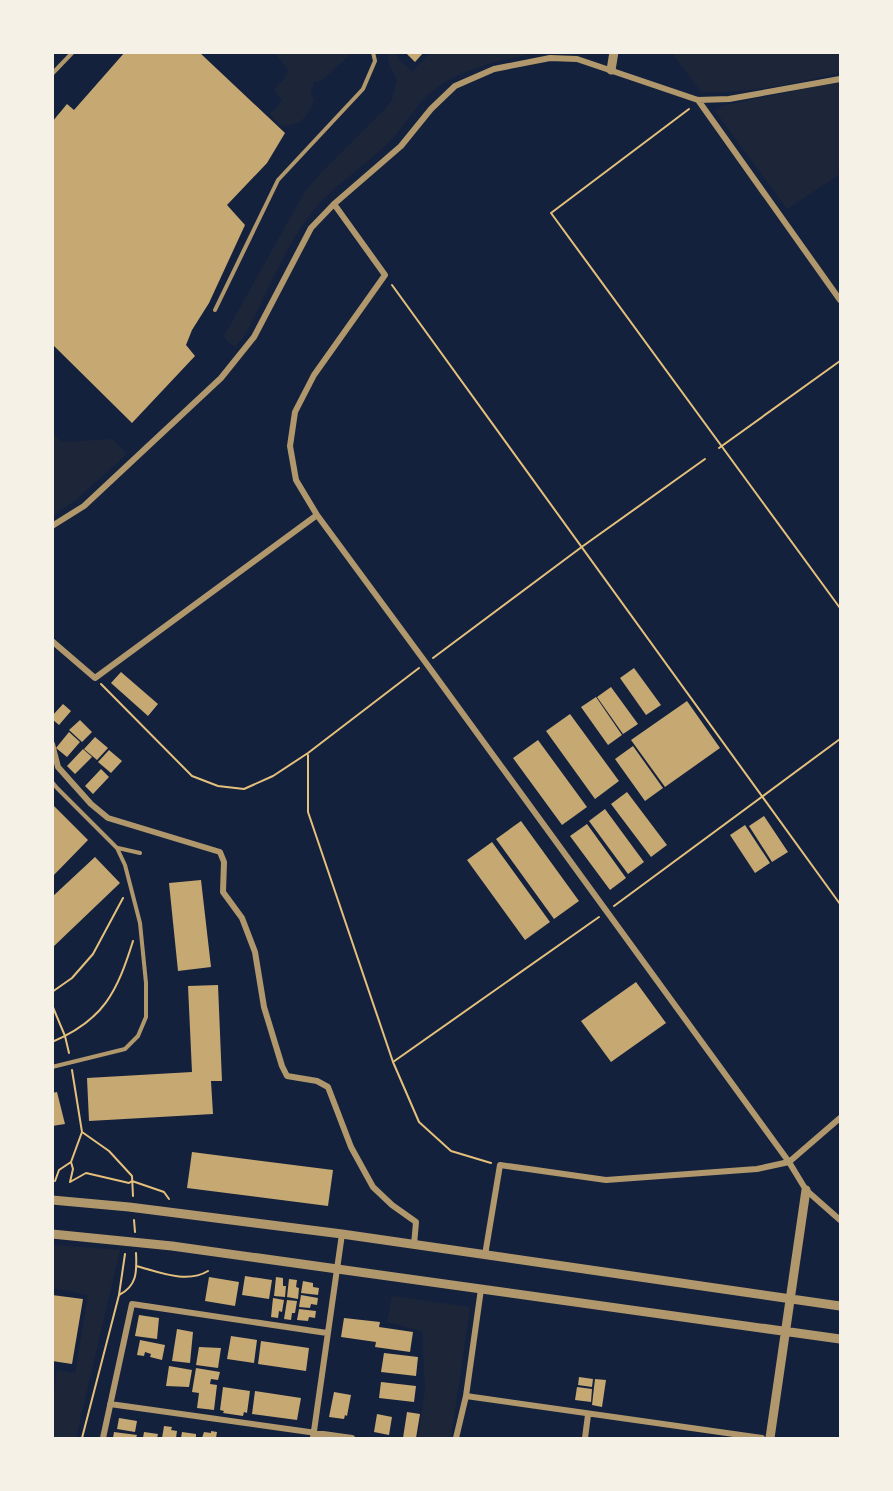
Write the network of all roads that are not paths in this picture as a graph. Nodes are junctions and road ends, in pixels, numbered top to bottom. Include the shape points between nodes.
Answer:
1 (73, 52) edge
2 (373, 52) edge
3 (614, 52) edge
4 (611, 70) junction
5 (52, 74) edge
6 (840, 78) edge
7 (698, 100) junction
8 (334, 204) junction
9 (840, 300) edge
10 (214, 310) dead end
11 (317, 515) junction
12 (52, 526) edge
13 (52, 641) edge
14 (52, 744) edge
15 (52, 782) edge
16 (117, 848) junction
17 (140, 853) dead end
18 (52, 1067) edge
19 (840, 1118) edge
20 (789, 1162) junction
21 (806, 1190) junction
22 (52, 1200) edge
23 (840, 1220) edge
24 (52, 1234) edge
25 (342, 1234) junction
26 (414, 1245) junction
27 (485, 1255) junction
28 (337, 1269) junction
29 (481, 1289) junction
30 (840, 1306) edge
31 (327, 1333) junction
32 (840, 1339) edge
33 (466, 1396) junction
34 (110, 1404) junction
35 (588, 1415) junction
36 (314, 1436) edge
37 (103, 1438) edge
38 (352, 1438) edge
39 (456, 1438) edge
40 (585, 1438) edge
41 (762, 1438) edge
42 (770, 1438) edge

1 - 5 lane
2 - 10 lane via 375,61 363,89 278,180
3 - 4 street
4 - 7 street
4 - 8 street via 577,59 550,58 494,69 455,86 401,146
6 - 7 street via 729,99
7 - 9 street
8 - 11 street via 385,275 314,375 295,412 290,446 296,480
8 - 12 street via 311,228 254,336 221,378 84,506
11 - 13 street via 95,678
11 - 20 street
14 - 26 street via 58,767 108,818 220,852 224,862 223,892 242,918 255,952 264,1007 282,1066 287,1076 317,1081 328,1088 351,1147 373,1187 416,1222
15 - 16 lane
16 - 17 lane
16 - 18 lane via 140,923 146,1017 138,1036 125,1049
19 - 20 street
20 - 21 street
20 - 27 street via 757,1169 606,1180 500,1165
21 - 23 street
21 - 42 street
22 - 25 street
24 - 28 street
25 - 26 street
25 - 28 street
26 - 27 street
27 - 30 street
28 - 29 street
28 - 31 street
29 - 32 street
29 - 33 street
31 - 34 street via 132,1304
31 - 36 street
33 - 35 street
33 - 39 street
34 - 36 street
34 - 37 street
35 - 40 street
35 - 41 street
36 - 38 street

